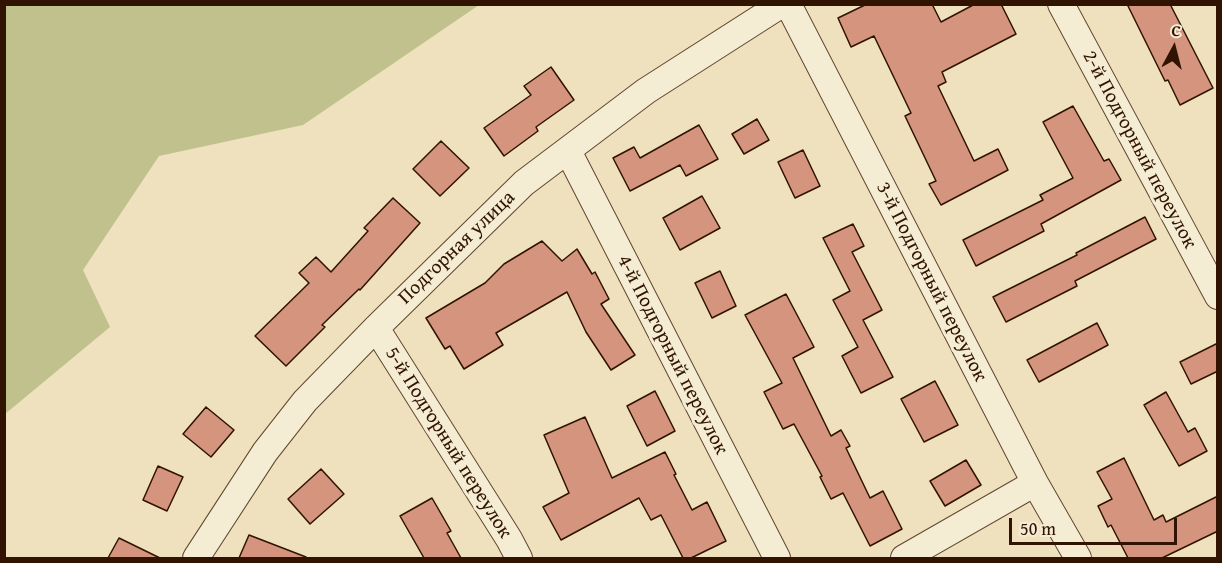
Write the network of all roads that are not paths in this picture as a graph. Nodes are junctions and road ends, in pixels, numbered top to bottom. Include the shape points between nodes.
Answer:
1 (782, 4) edge
2 (788, 4) edge
3 (1061, 4) edge
4 (568, 151) junction
5 (1218, 296) edge
6 (376, 328) junction
7 (1035, 483) junction
8 (196, 558) edge
9 (519, 558) edge
10 (777, 558) edge
11 (904, 558) edge
12 (1078, 558) edge

1 - 4 street, Подгорная улица via 646,91
2 - 7 street, 3-й Подгорный переулок
3 - 5 street, 2-й Подгорный переулок
4 - 6 street, Подгорная улица via 524,183
4 - 10 street, 4-й Подгорный переулок
6 - 8 street, Подгорная улица via 305,400 265,452
6 - 9 street, 5-й Подгорный переулок
7 - 11 street
7 - 12 street, 3-й Подгорный переулок

